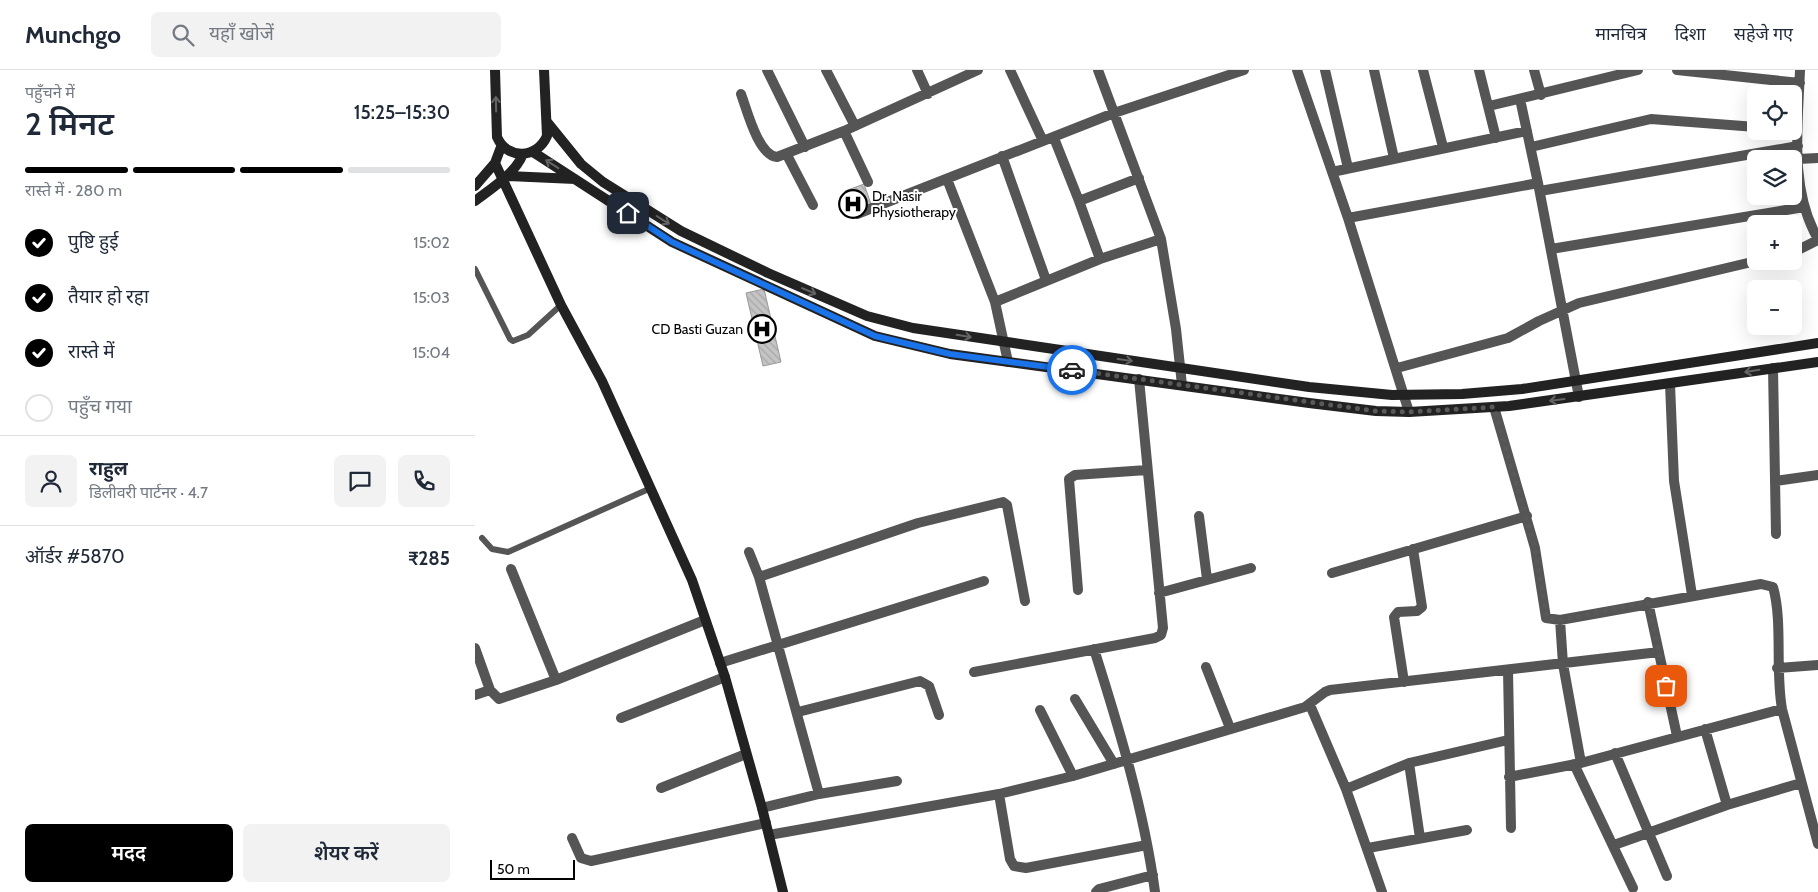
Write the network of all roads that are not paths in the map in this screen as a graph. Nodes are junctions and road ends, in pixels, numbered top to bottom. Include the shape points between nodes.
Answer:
1 (495, 70) edge
2 (544, 70) edge
3 (767, 70) edge
4 (826, 70) edge
5 (917, 70) edge
6 (978, 70) edge
7 (1010, 70) edge
8 (1098, 70) edge
9 (1244, 70) edge
10 (1297, 70) edge
11 (1325, 70) edge
12 (1374, 70) edge
13 (1423, 70) edge
14 (1479, 70) edge
15 (1534, 70) edge
16 (1638, 70) edge
17 (1677, 70) edge
18 (1800, 70) edge
19 (1800, 83) joint
20 (741, 94) dead end
21 (928, 94) junction
22 (1541, 95) junction
23 (1520, 100) junction
24 (1489, 106) junction
25 (1115, 113) junction
26 (547, 122) junction
27 (855, 126) junction
28 (1747, 126) edge
29 (844, 131) junction
30 (1527, 131) junction
31 (1496, 138) junction
32 (1048, 139) junction
33 (1797, 140) edge
34 (1797, 146) junction
35 (501, 147) junction
36 (805, 147) junction
37 (1443, 147) junction
38 (1531, 147) junction
39 (1797, 150) edge
40 (528, 153) junction
41 (787, 155) junction
42 (1002, 156) junction
43 (1393, 158) junction
44 (1818, 158) edge
45 (1802, 159) edge
46 (495, 163) junction
47 (1348, 168) junction
48 (1332, 172) junction
49 (505, 178) junction
50 (947, 178) junction
51 (1139, 178) junction
52 (576, 179) junction
53 (868, 182) dead end
54 (475, 186) edge
55 (1539, 187) junction
56 (1802, 191) edge
57 (475, 201) edge
58 (1079, 201) junction
59 (813, 205) dead end
60 (1804, 207) junction
61 (857, 214) dead end
62 (1348, 218) junction
63 (1161, 239) junction
64 (1818, 239) edge
65 (1802, 248) edge
66 (1551, 249) junction
67 (1099, 259) junction
68 (1747, 263) edge
69 (475, 269) edge
70 (1047, 280) junction
71 (995, 302) junction
72 (561, 305) junction
73 (1561, 310) junction
74 (1004, 343) junction
75 (1818, 343) edge
76 (1007, 362) junction
77 (1818, 362) edge
78 (1181, 368) junction
79 (1397, 368) junction
80 (1773, 368) junction
81 (1139, 379) junction
82 (1576, 381) junction
83 (1671, 384) junction
84 (1182, 385) junction
85 (1405, 394) junction
86 (1579, 397) junction
87 (1494, 407) junction
88 (1409, 412) junction
89 (1147, 470) junction
90 (1818, 475) edge
91 (1775, 481) junction
92 (651, 488) junction
93 (1199, 516) dead end
94 (1527, 516) junction
95 (1776, 534) dead end
96 (482, 538) dead end
97 (1413, 550) junction
98 (749, 552) dead end
99 (1251, 568) dead end
100 (511, 569) dead end
101 (1332, 573) dead end
102 (759, 577) junction
103 (1207, 580) junction
104 (984, 581) dead end
105 (1078, 590) dead end
106 (1159, 593) junction
107 (1692, 595) junction
108 (1025, 601) dead end
109 (1648, 602) junction
110 (705, 620) junction
111 (1560, 620) junction
112 (778, 644) junction
113 (475, 648) edge
114 (1094, 649) junction
115 (1659, 652) junction
116 (720, 663) junction
117 (1563, 664) junction
118 (1818, 664) edge
119 (1206, 667) dead end
120 (1777, 668) junction
121 (1508, 670) junction
122 (974, 672) dead end
123 (725, 677) junction
124 (556, 680) junction
125 (1404, 682) junction
126 (490, 690) junction
127 (475, 695) edge
128 (1075, 699) dead end
129 (1310, 705) junction
130 (1782, 709) junction
131 (1040, 710) dead end
132 (798, 712) junction
133 (939, 714) dead end
134 (621, 718) dead end
135 (1230, 728) junction
136 (1705, 729) junction
137 (1677, 736) junction
138 (1508, 740) junction
139 (1615, 753) junction
140 (746, 754) junction
141 (1126, 760) junction
142 (1409, 763) junction
143 (1114, 764) junction
144 (1578, 764) junction
145 (1073, 776) junction
146 (1509, 777) junction
147 (897, 781) dead end
148 (1801, 783) junction
149 (661, 788) dead end
150 (1346, 789) junction
151 (819, 794) junction
152 (999, 794) junction
153 (1727, 805) junction
154 (762, 808) junction
155 (766, 823) junction
156 (1511, 828) dead end
157 (1467, 830) dead end
158 (1648, 832) junction
159 (769, 835) junction
160 (572, 838) dead end
161 (1420, 838) junction
162 (1818, 844) edge
163 (1614, 845) junction
164 (1147, 846) junction
165 (1368, 848) junction
166 (1153, 876) junction
167 (1667, 876) dead end
168 (1633, 888) dead end
169 (783, 892) edge
170 (1096, 892) edge
171 (1155, 892) edge
172 (1382, 892) edge

35 -> 1 street via 497,138
2 - 26 street
3 - 36 street
4 - 27 street
5 - 21 street
6 - 21 street
7 - 32 street
8 - 25 street
9 - 25 street
10 - 48 street
11 - 47 street
12 - 43 street
13 - 37 street
14 - 24 street
15 - 22 street
16 - 22 street
17 - 19 street
18 - 19 street
20 - 41 street via 762,148 771,157
21 - 27 street
22 - 23 street
23 - 24 street
23 - 30 street
24 - 31 street
25 - 32 street
25 - 51 street
26 - 40 street via 544,144
26 -> 74 street via 571,154 596,176 681,231 867,316 913,328
27 - 29 street
28 - 38 street via 1651,119
29 - 36 street
29 - 53 street
30 - 31 street
30 - 38 street
31 - 37 street
32 - 42 street
32 - 58 street
33 - 34 street
34 - 39 street
34 - 55 street
35 - 40 street via 511,152
35 - 46 street
36 - 41 street
37 - 43 street
38 - 55 street
40 - 49 street
52 -> 40 street
41 - 59 street
42 - 50 street
42 - 70 street
43 - 47 street
44 - 45 street
46 - 49 street
46 - 54 street
47 - 48 street
48 - 62 street
49 - 52 street
49 - 57 street
49 - 72 street
50 - 61 street
50 - 71 street
51 - 58 street
51 - 63 street
52 - 76 street via 672,242 875,336 950,354
55 - 62 street
55 - 66 street
56 - 60 street
58 - 67 street
60 - 64 street
60 - 66 street
62 - 79 street
63 - 67 street
63 - 78 street
64 - 65 street
66 - 73 street
67 - 70 street
68 - 73 street
69 - 72 lane via 513,341 528,335
70 - 71 street
71 - 74 street
72 - 92 street via 602,381
73 - 79 street via 1508,338
73 - 82 street
74 - 76 street
74 -> 78 street
75 - 82 street
76 - 81 street
77 - 80 street
78 - 84 street
78 - 85 street via 1309,387
79 - 85 street
80 -> 83 street
80 - 91 street
81 - 84 street
81 - 89 street
82 - 85 street via 1462,394
82 - 86 street
83 - 86 street
83 - 107 street via 1674,481
84 - 88 street via 1309,403
85 - 88 street
86 -> 87 street
87 - 88 street
87 - 94 street
89 - 105 street via 1069,479
89 - 106 street
90 - 91 street
91 - 95 street
92 - 96 lane via 508,552 492,548
92 - 110 street via 692,580
93 - 103 street
94 - 97 street
94 - 111 street via 1545,615 1550,620
97 - 101 street
97 - 125 street via 1423,604 1417,611 1401,611 1395,617
98 - 102 street
99 - 103 street
100 - 124 street
102 - 108 street via 918,523 1003,502 1007,505
102 - 112 street
103 - 106 street
104 - 112 street
106 - 114 street via 1161,635
107 - 109 street
107 - 120 street via 1761,584 1773,587 1777,616
109 - 111 street
109 - 115 street
110 - 116 street
110 - 124 street
111 - 117 street
112 - 116 street
112 - 132 street
113 - 126 street
114 - 122 street
114 - 141 street
115 - 117 street
115 - 137 street
116 - 123 street
117 - 121 street
117 - 144 street
118 - 120 street
119 - 135 street
120 - 130 street
121 - 125 street
121 - 138 street
123 - 134 street
123 - 140 street
124 - 126 street via 499,699
125 - 129 street via 1330,690
126 - 127 street
128 - 143 street
129 - 135 street
129 - 150 street
130 - 136 street
130 - 148 street
131 - 145 street
132 - 133 street via 920,681 929,686
132 - 151 street
135 - 141 street
136 - 137 street
136 - 153 street
137 - 139 street
138 - 142 street
138 - 146 street
139 - 144 street
139 - 158 street
140 - 149 street
140 - 154 street
141 - 143 street
141 - 164 street
142 - 150 street
142 - 161 street
143 - 145 street
144 - 146 street
144 - 163 street
145 - 152 street
146 - 156 street
147 - 151 street
148 - 153 street
148 - 162 street
150 - 165 street
151 - 154 street
152 - 159 street
152 - 164 street via 1014,866 1026,868
153 - 158 street
154 - 155 street
155 - 159 street
155 - 160 street via 591,861 581,858
157 - 161 street
158 - 163 street
158 - 167 street
159 - 169 street
161 - 165 street
163 - 168 street
164 - 166 street
165 - 172 street
166 - 170 street via 1099,888
166 - 171 street

